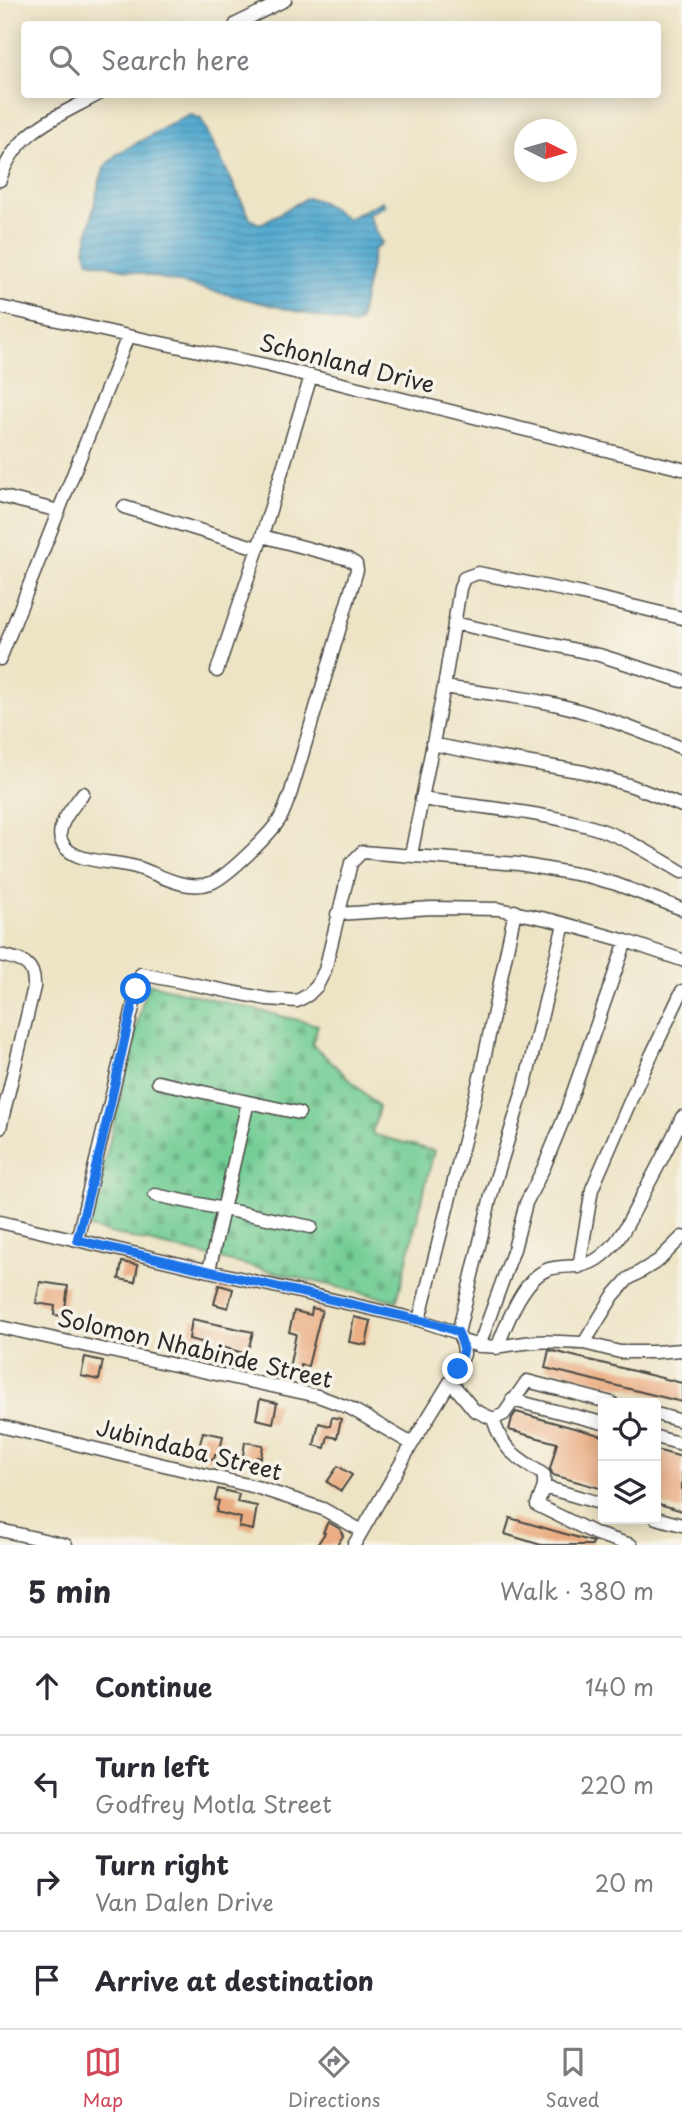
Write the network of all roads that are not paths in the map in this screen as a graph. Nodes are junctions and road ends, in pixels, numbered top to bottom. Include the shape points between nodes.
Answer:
1 (285, 0) edge
2 (242, 21) edge
3 (92, 98) edge
4 (0, 180) edge
5 (0, 307) edge
6 (128, 336) junction
7 (311, 376) junction
8 (682, 469) edge
9 (0, 496) edge
10 (124, 507) dead end
11 (59, 511) junction
12 (259, 542) junction
13 (682, 618) edge
14 (454, 623) junction
15 (0, 659) edge
16 (216, 671) dead end
17 (682, 681) edge
18 (444, 687) junction
19 (432, 744) junction
20 (682, 748) edge
21 (83, 793) dead end
22 (421, 799) junction
23 (682, 806) edge
24 (411, 855) junction
25 (682, 872) edge
26 (682, 909) edge
27 (515, 911) junction
28 (337, 914) junction
29 (564, 924) junction
30 (626, 941) junction
31 (0, 955) edge
32 (682, 960) edge
33 (682, 991) edge
34 (158, 1082) dead end
35 (248, 1102) junction
36 (299, 1113) dead end
37 (682, 1117) edge
38 (0, 1128) edge
39 (155, 1195) dead end
40 (224, 1210) junction
41 (0, 1222) edge
42 (311, 1227) dead end
43 (682, 1237) edge
44 (77, 1240) junction
45 (579, 1267) junction
46 (209, 1270) junction
47 (419, 1320) junction
48 (0, 1327) edge
49 (460, 1336) junction
50 (584, 1343) junction
51 (480, 1346) junction
52 (497, 1348) junction
53 (682, 1350) edge
54 (452, 1382) junction
55 (598, 1399) edge
56 (513, 1400) junction
57 (661, 1415) edge
58 (493, 1419) junction
59 (682, 1421) edge
60 (598, 1422) edge
61 (0, 1426) edge
62 (661, 1438) edge
63 (412, 1444) junction
64 (682, 1444) edge
65 (544, 1487) junction
66 (598, 1503) edge
67 (661, 1519) edge
68 (682, 1525) edge
69 (0, 1530) edge
70 (362, 1531) junction
71 (66, 1545) edge
72 (354, 1545) edge
73 (631, 1545) edge

1 - 2 street
3 - 4 street via 36,129 8,159
5 - 6 street, Schonland Drive
6 - 7 street, Schonland Drive
6 - 11 street
7 - 8 street, Schonland Drive
7 - 12 street
9 - 11 street
10 - 12 street
11 - 15 street
12 - 16 street
12 - 21 street via 348,559 357,570 280,819 226,874 209,884 176,882 66,849 61,828
13 - 14 street via 478,573 464,578
14 - 17 street via 599,654
14 - 18 street
18 - 19 street
18 - 20 street via 579,710
19 - 22 street
19 - 23 street via 584,772
22 - 24 street
22 - 25 street via 600,830
24 - 26 street via 519,864 587,876
24 - 28 street via 362,852 351,863
27 - 28 street via 463,907
27 - 29 street
27 - 47 street via 482,1069
28 - 44 street via 325,970 317,986 297,1001 142,974
29 - 30 street
29 - 49 street via 525,1084 492,1192
30 - 32 street
30 - 51 street via 568,1108 526,1203
31 - 38 street via 30,965 35,973
33 - 45 street via 592,1189
34 - 35 street
35 - 36 street
35 - 40 street
37 - 45 street via 623,1231 607,1252
39 - 40 street
40 - 42 street
40 - 46 street
41 - 44 street
43 - 50 street via 658,1261 628,1279
44 - 46 street
45 - 52 street via 540,1274 510,1313
46 - 47 street
47 - 49 street
48 - 63 street, Solomon Nhabinde Street via 318,1396 350,1408
49 - 51 street
49 - 54 street via 464,1354
50 - 52 street via 536,1342
50 - 53 street via 620,1352
51 - 52 street
54 - 58 street via 474,1410
54 - 63 street
55 - 56 street via 527,1381
56 - 58 street via 504,1414
56 - 60 street
57 - 59 street
58 - 65 street via 509,1452 544,1475
61 - 70 street, Jubindaba Street via 267,1490 323,1509
62 - 64 street
63 - 70 street
65 - 66 street
65 - 73 street via 537,1505 596,1534
67 - 68 street
69 - 71 street
70 - 72 street

